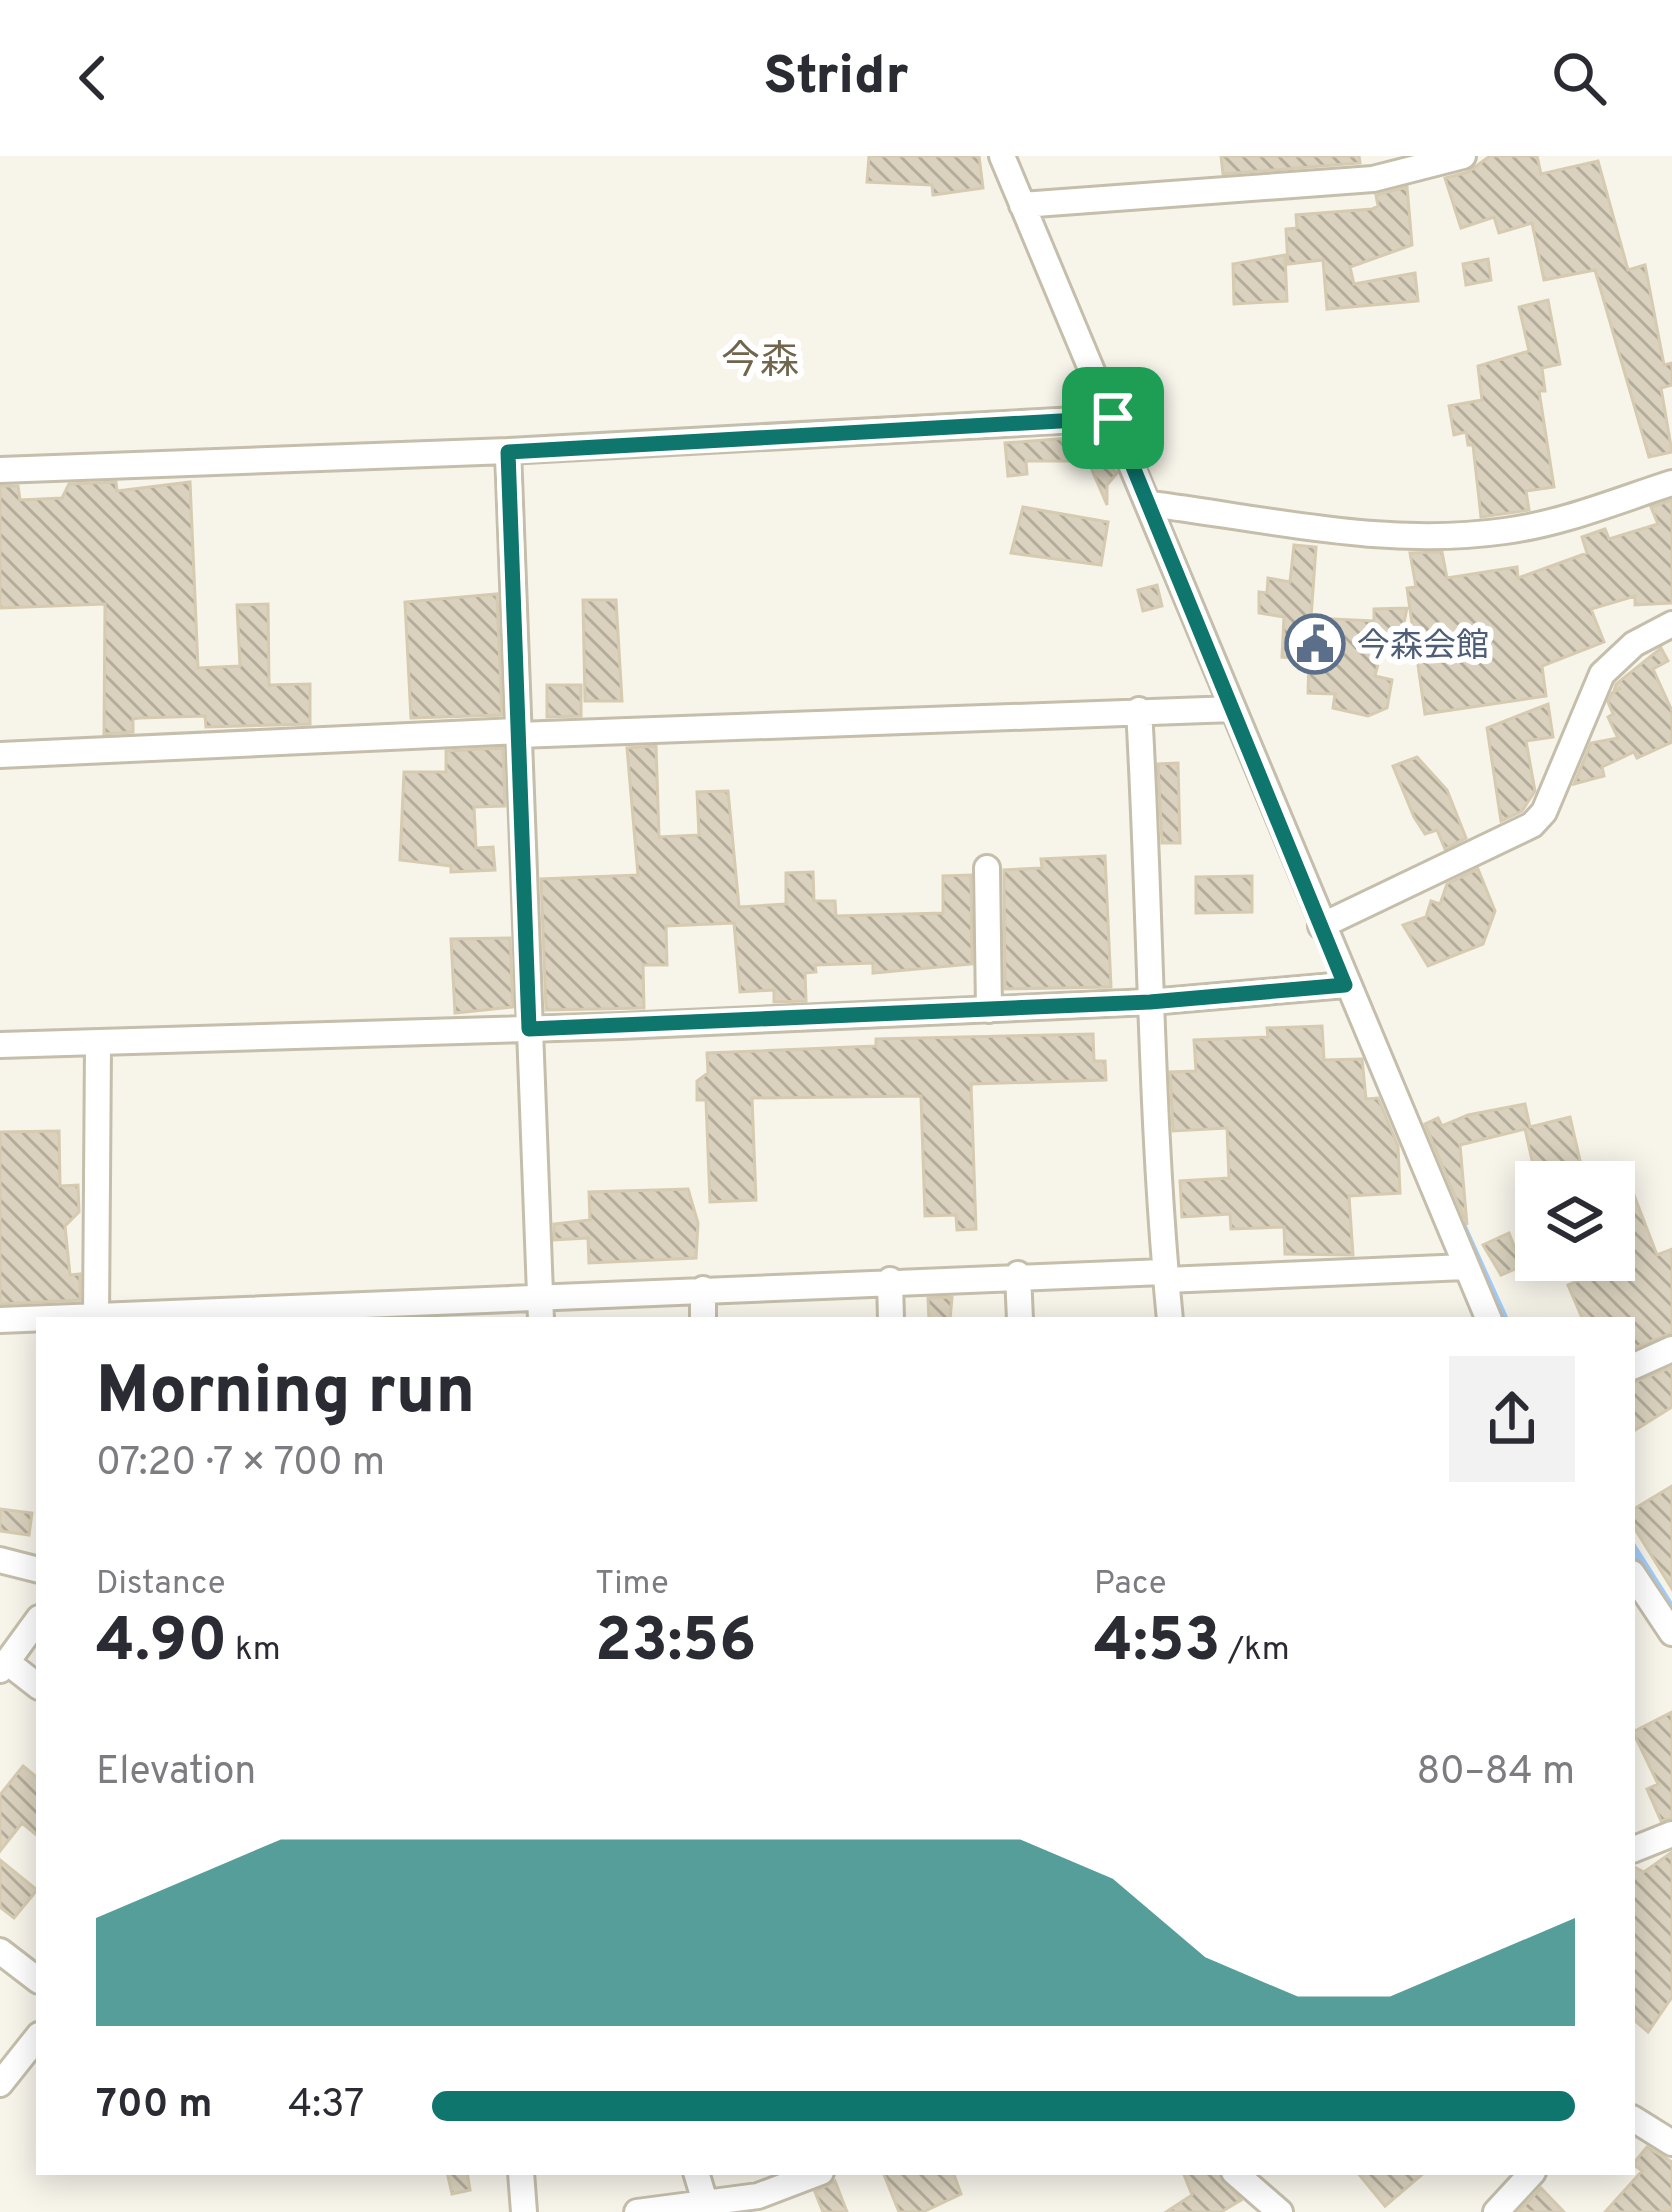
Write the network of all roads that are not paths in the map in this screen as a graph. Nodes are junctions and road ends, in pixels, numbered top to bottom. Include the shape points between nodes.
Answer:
1 (1001, 156) edge
2 (1463, 156) edge
3 (1022, 205) junction
4 (1113, 418) junction
5 (508, 452) junction
6 (0, 470) edge
7 (1672, 483) edge
8 (1150, 504) junction
9 (1672, 624) edge
10 (1233, 709) junction
11 (1139, 710) junction
12 (518, 733) junction
13 (0, 754) edge
14 (987, 868) dead end
15 (1321, 926) junction
16 (1345, 985) junction
17 (1150, 1002) junction
18 (989, 1010) junction
19 (529, 1029) junction
20 (0, 1045) edge
21 (98, 1046) junction
22 (1465, 1267) junction
23 (1018, 1274) junction
24 (1165, 1276) junction
25 (890, 1280) junction
26 (704, 1289) junction
27 (540, 1308) edge
28 (96, 1317) edge
29 (140, 1317) edge
30 (703, 1317) edge
31 (891, 1317) edge
32 (1020, 1317) edge
33 (1170, 1317) edge
34 (1488, 1317) edge
35 (36, 1319) edge
36 (0, 1320) edge
37 (1672, 1349) edge
38 (1635, 1366) edge
39 (0, 1560) edge
40 (36, 1569) edge
41 (1635, 1578) edge
42 (36, 1622) edge
43 (1672, 1634) edge
44 (3, 1666) edge
45 (36, 1685) edge
46 (1672, 1834) edge
47 (1635, 1849) edge
48 (0, 1951) edge
49 (36, 1979) edge
50 (36, 2039) edge
51 (0, 2084) edge
52 (1635, 2120) edge
53 (1672, 2143) edge
54 (521, 2175) edge
55 (697, 2175) edge
56 (813, 2175) edge
57 (1237, 2175) edge
58 (1530, 2175) edge
59 (707, 2206) edge
60 (1268, 2209) edge
61 (524, 2212) edge
62 (637, 2212) edge
63 (1496, 2212) edge

1 - 3 street
2 - 3 street via 1373,179
3 - 4 street
4 - 5 street
4 - 8 street
5 - 6 street
5 - 12 street
7 - 8 street via 1594,512 1449,536 1379,537
8 - 10 street
9 - 15 street via 1602,674 1532,825
10 - 11 street
10 - 15 street
11 - 12 street
11 - 17 street
12 - 13 street
12 - 19 street
14 - 18 street
15 - 16 street
16 - 17 street
16 - 22 street
17 - 18 street
17 - 24 street
18 - 19 street
19 - 21 street
19 - 27 street
20 - 21 street
21 - 28 street
22 - 24 street
22 - 34 street
23 - 24 street
23 - 25 street
23 - 32 street
24 - 33 street
25 - 26 street
25 - 31 street
26 - 27 street
26 - 30 street
27 - 29 street
35 - 36 street
37 - 38 street
39 - 40 street
41 - 43 street
42 - 44 street
44 - 45 street
46 - 47 street
48 - 49 street
50 - 51 street
52 - 53 street
54 - 61 street
55 - 59 street
56 - 59 street
57 - 60 street
58 - 63 street
59 - 62 street

